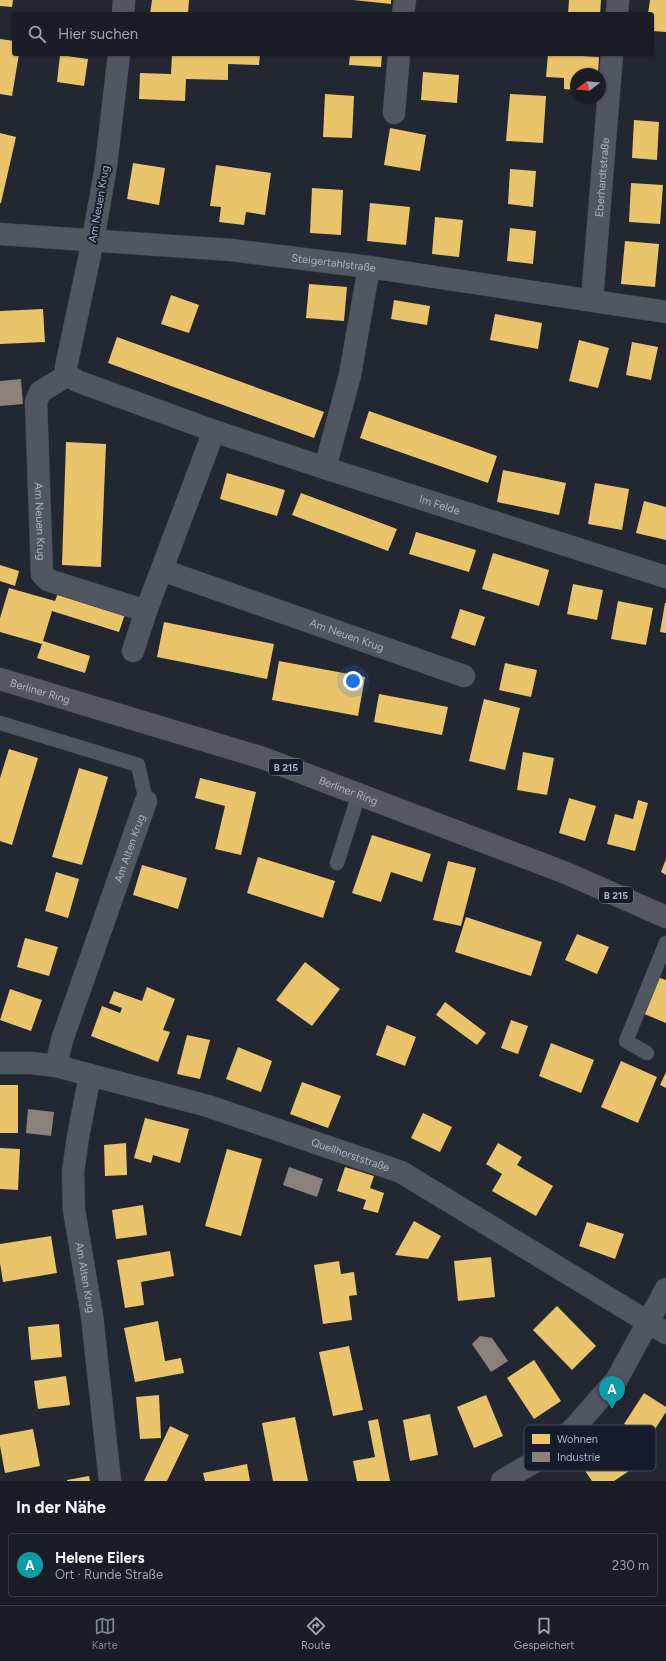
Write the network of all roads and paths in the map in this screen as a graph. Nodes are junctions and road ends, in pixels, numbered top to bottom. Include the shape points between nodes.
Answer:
1 (124, 0) edge
2 (404, 0) edge
3 (618, 0) edge
4 (124, 12) edge
5 (403, 12) edge
6 (617, 12) edge
7 (119, 56) edge
8 (399, 56) edge
9 (612, 56) edge
10 (394, 113) dead end
11 (0, 234) edge
12 (93, 240) junction
13 (369, 267) junction
14 (592, 300) junction
15 (666, 312) edge
16 (68, 375) junction
17 (214, 431) junction
18 (325, 468) junction
19 (162, 570) junction
20 (666, 577) edge
21 (146, 611) junction
22 (133, 651) dead end
23 (464, 676) dead end
24 (0, 678) edge
25 (0, 723) edge
26 (359, 794) junction
27 (146, 800) joint
28 (337, 863) dead end
29 (666, 917) edge
30 (666, 943) edge
31 (647, 1053) dead end
32 (0, 1063) edge
33 (56, 1066) junction
34 (90, 1075) junction
35 (666, 1289) edge
36 (648, 1321) junction
37 (666, 1333) edge
38 (577, 1425) edge
39 (524, 1468) edge
40 (110, 1481) edge
41 (502, 1481) edge

1 - 4 street
2 - 5 street
3 - 6 street
7 - 12 street, Am Neuen Krug via 106,166
8 - 10 street
9 - 14 street, Eberhardtstraße
11 - 12 street, Steigertahlstraße
12 - 13 street, Steigertahlstraße via 231,250
12 - 16 street, Am Neuen Krug via 66,367
13 - 14 street, Steigertahlstraße
13 - 18 street via 350,375
14 - 15 street, Steigertahlstraße
16 - 17 street via 77,381
16 - 21 street, Am Neuen Krug via 40,392 36,402 42,574 48,580
17 - 18 street, Im Felde
17 - 19 street
18 - 20 street, Im Felde
19 - 21 street
19 - 23 street, Am Neuen Krug
21 - 22 street
24 - 26 main road, Berliner Ring / B 215 via 263,758
25 - 27 lane, Am Alten Krug via 138,766
26 - 28 lane
26 - 29 main road, Berliner Ring / B 215 via 566,873
27 - 33 street, Am Alten Krug via 62,1040
30 - 31 lane via 626,1041
32 - 33 street, Quellhorststraße
33 - 34 street, Quellhorststraße
34 - 36 street, Quellhorststraße via 208,1106 401,1172
34 - 40 street, Am Alten Krug via 73,1172 74,1210 92,1316
35 - 36 street
36 - 37 street, Quellhorststraße
36 - 38 street via 617,1379
39 - 41 street

